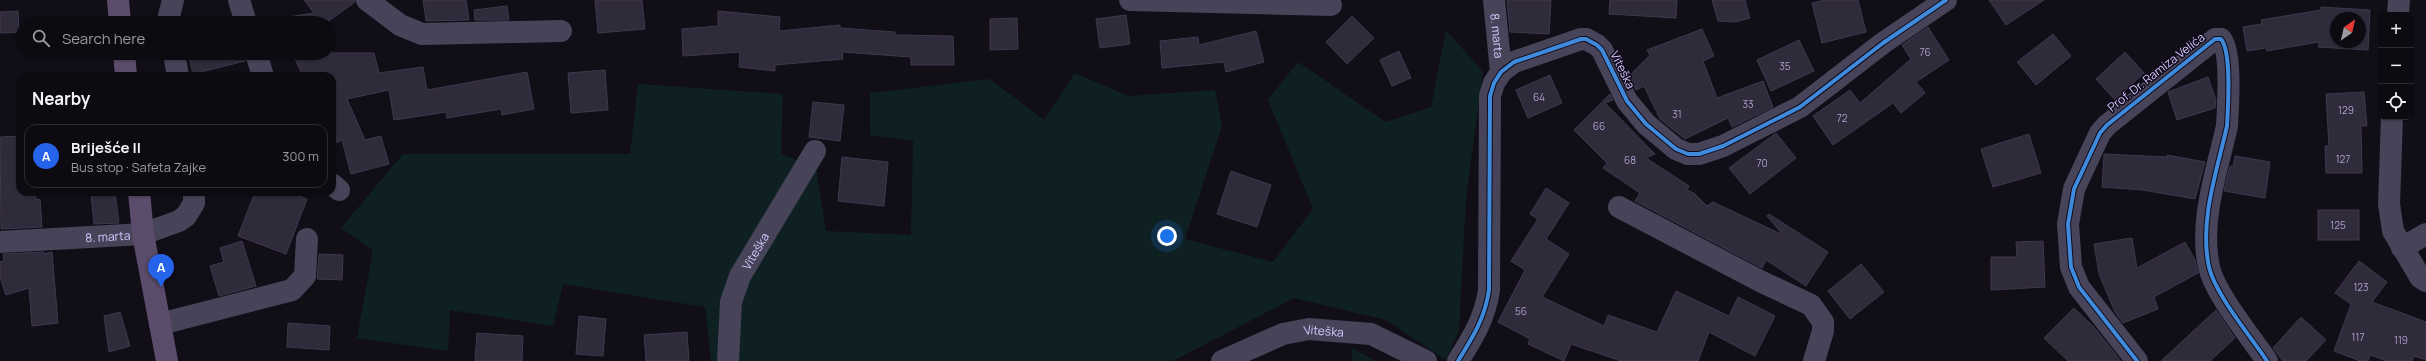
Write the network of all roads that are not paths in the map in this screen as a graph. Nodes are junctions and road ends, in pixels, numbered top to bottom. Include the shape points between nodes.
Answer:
1 (118, 0) edge
2 (173, 0) edge
3 (239, 0) edge
4 (367, 0) edge
5 (1130, 0) edge
6 (1166, 0) edge
7 (1494, 0) edge
8 (1946, 0) edge
9 (2399, 0) edge
10 (1331, 5) dead end
11 (2398, 12) edge
12 (119, 16) edge
13 (169, 16) edge
14 (244, 16) edge
15 (561, 31) dead end
16 (125, 60) edge
17 (175, 60) edge
18 (258, 60) edge
19 (126, 72) edge
20 (177, 72) edge
21 (262, 72) edge
22 (1501, 72) junction
23 (2392, 120) edge
24 (815, 151) dead end
25 (139, 196) edge
26 (194, 196) edge
27 (1619, 207) dead end
28 (143, 234) junction
29 (2426, 234) edge
30 (307, 239) dead end
31 (0, 242) edge
32 (2402, 248) junction
33 (2426, 282) edge
34 (160, 324) junction
35 (167, 361) edge
36 (728, 361) edge
37 (1222, 361) edge
38 (1426, 361) edge
39 (1458, 361) edge
40 (1814, 361) edge
41 (2137, 361) edge
42 (2267, 361) edge

1 - 12 main road
2 - 13 street
3 - 14 street
4 - 15 street via 400,25 422,34
5 - 6 street
6 - 10 street
7 - 22 street, 8. marta
8 - 22 street, Viteška via 1883,44 1800,108 1724,146 1699,154 1688,154 1676,149 1646,124 1627,101 1602,50 1592,42 1581,39 1514,62
9 - 11 street
16 - 19 main road
17 - 20 street
18 - 21 street
22 - 39 street, Viteška via 1490,96 1489,290 1479,328
23 - 32 street via 2389,204 2393,231
24 - 36 street, Viteška via 740,276 731,302
25 - 28 main road
26 - 28 street, 8. marta via 194,203 186,216
27 - 40 street via 1811,305 1819,314 1824,330
28 - 31 street, 8. marta
28 - 34 main road
29 - 32 street
30 - 34 street via 305,276 292,290
32 - 33 street via 2420,277
34 - 35 main road
37 - 38 street, Viteška via 1283,334 1308,329 1371,334
41 - 42 street, Prof. Dr. Ramiza Velića via 2079,287 2070,267 2068,224 2074,189 2100,133 2107,125 2208,42 2221,39 2227,51 2227,126 2206,223 2209,268 2218,288

